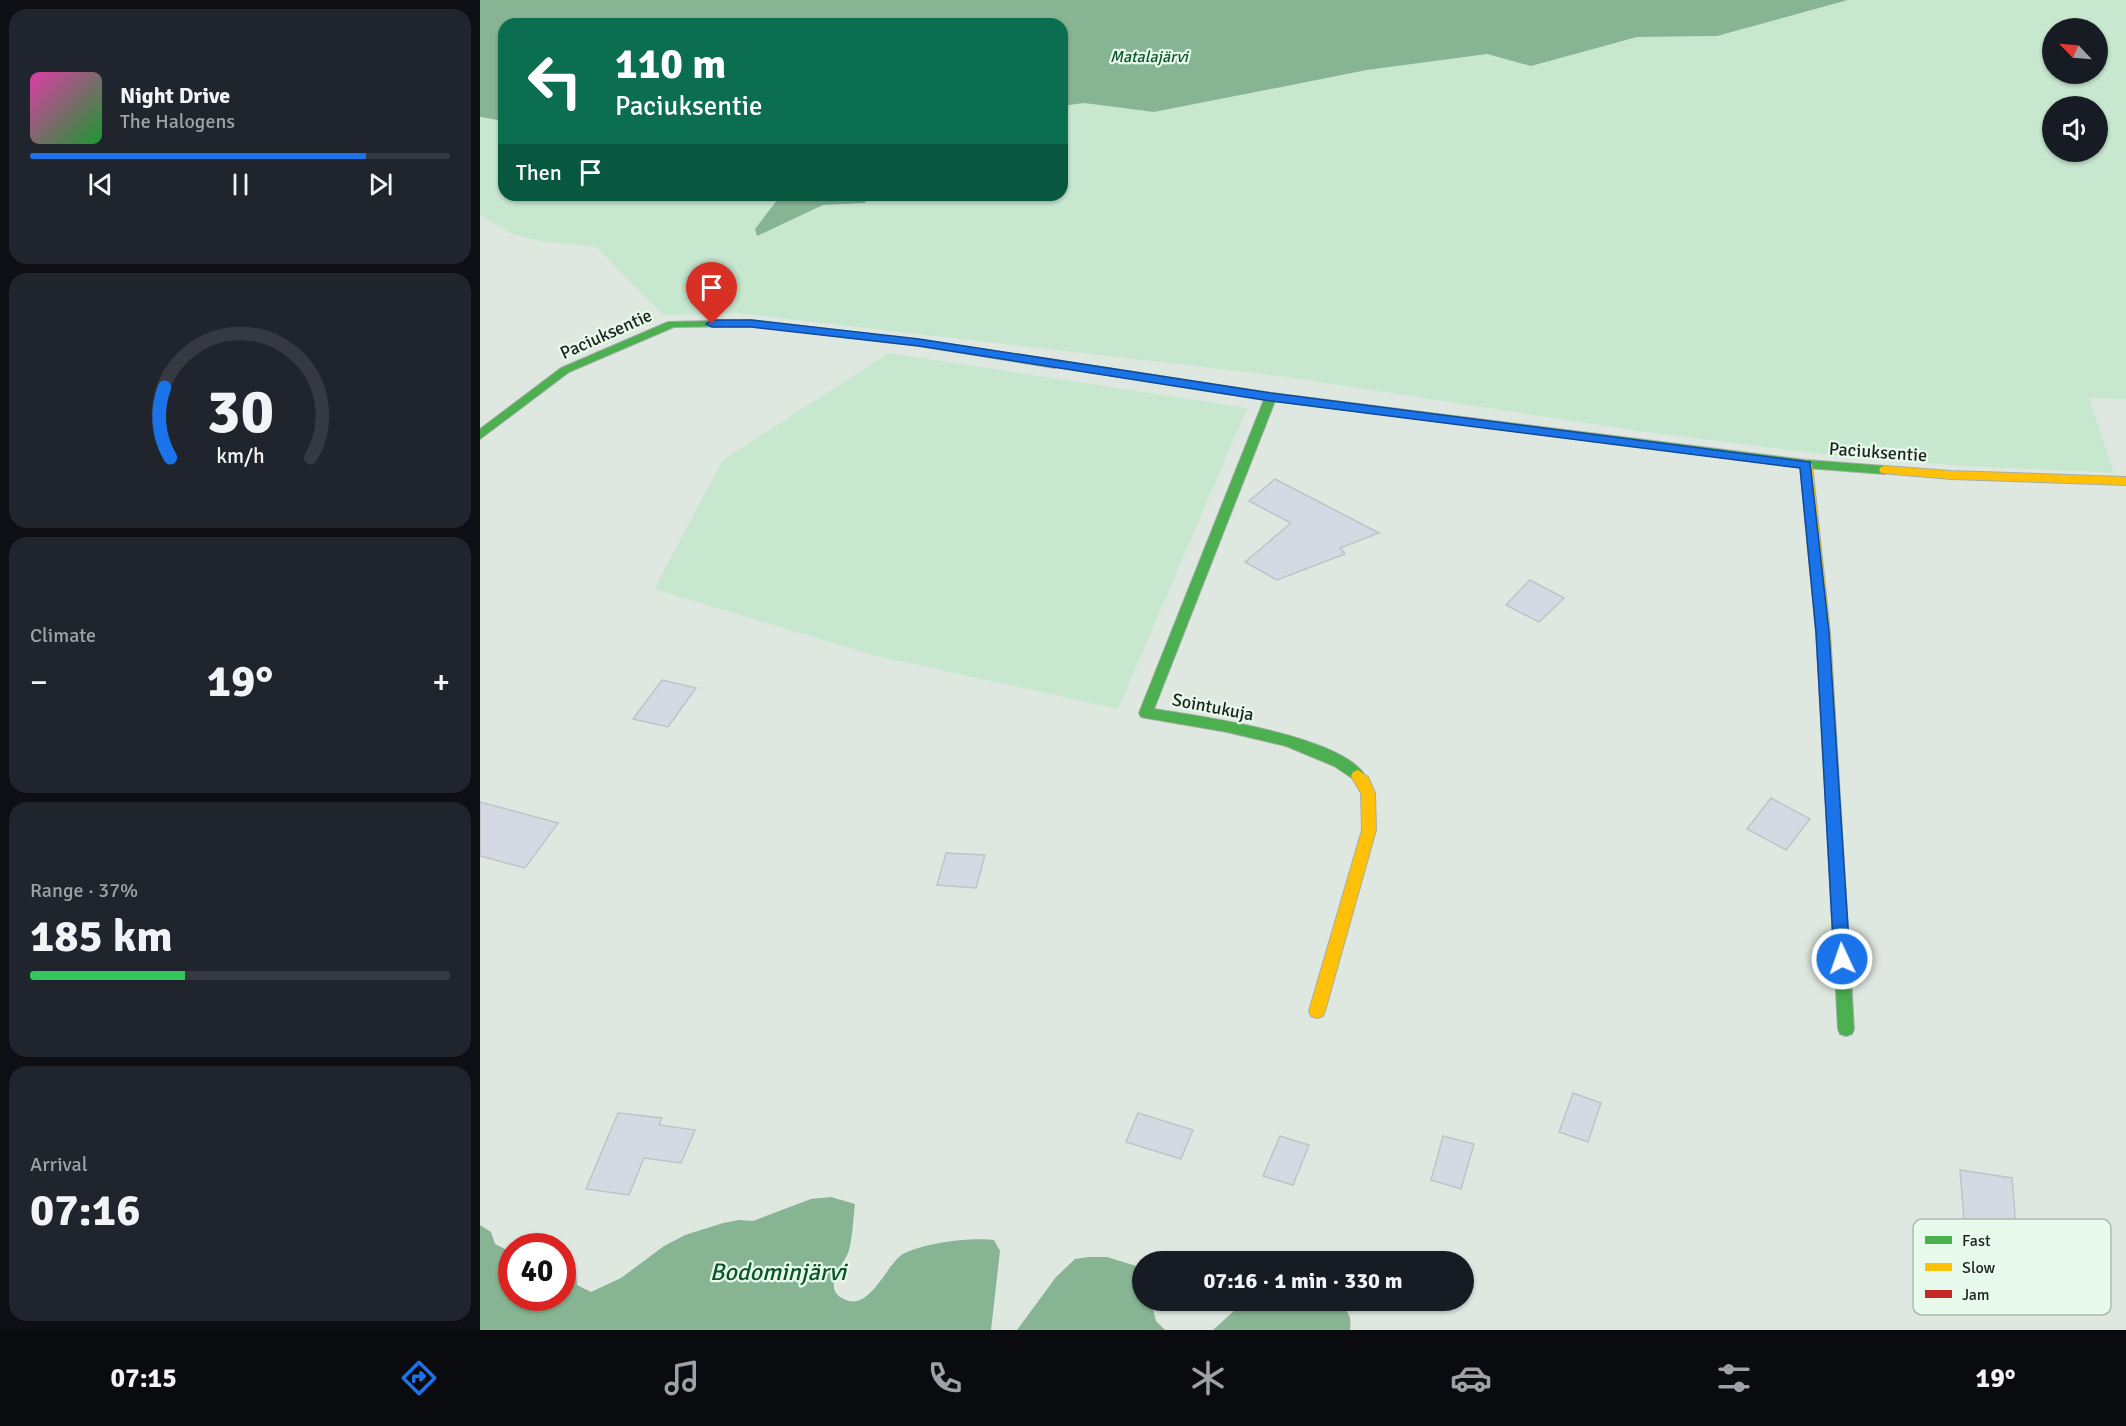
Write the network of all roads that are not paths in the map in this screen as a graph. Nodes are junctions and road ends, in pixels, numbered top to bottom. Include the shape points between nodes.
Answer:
1 (1271, 397) junction
2 (480, 435) edge
3 (1806, 464) junction
4 (2126, 481) edge
5 (1317, 1011) dead end
6 (1846, 1029) dead end

1 - 2 street, Paciuksentie via 908,342 751,323 672,324 565,370
1 - 3 street, Paciuksentie
1 - 5 street, Sointukuja via 1146,713 1258,734 1335,758 1362,780 1371,803 1369,830
3 - 4 street, Paciuksentie via 1951,475
3 - 6 street via 1823,632

